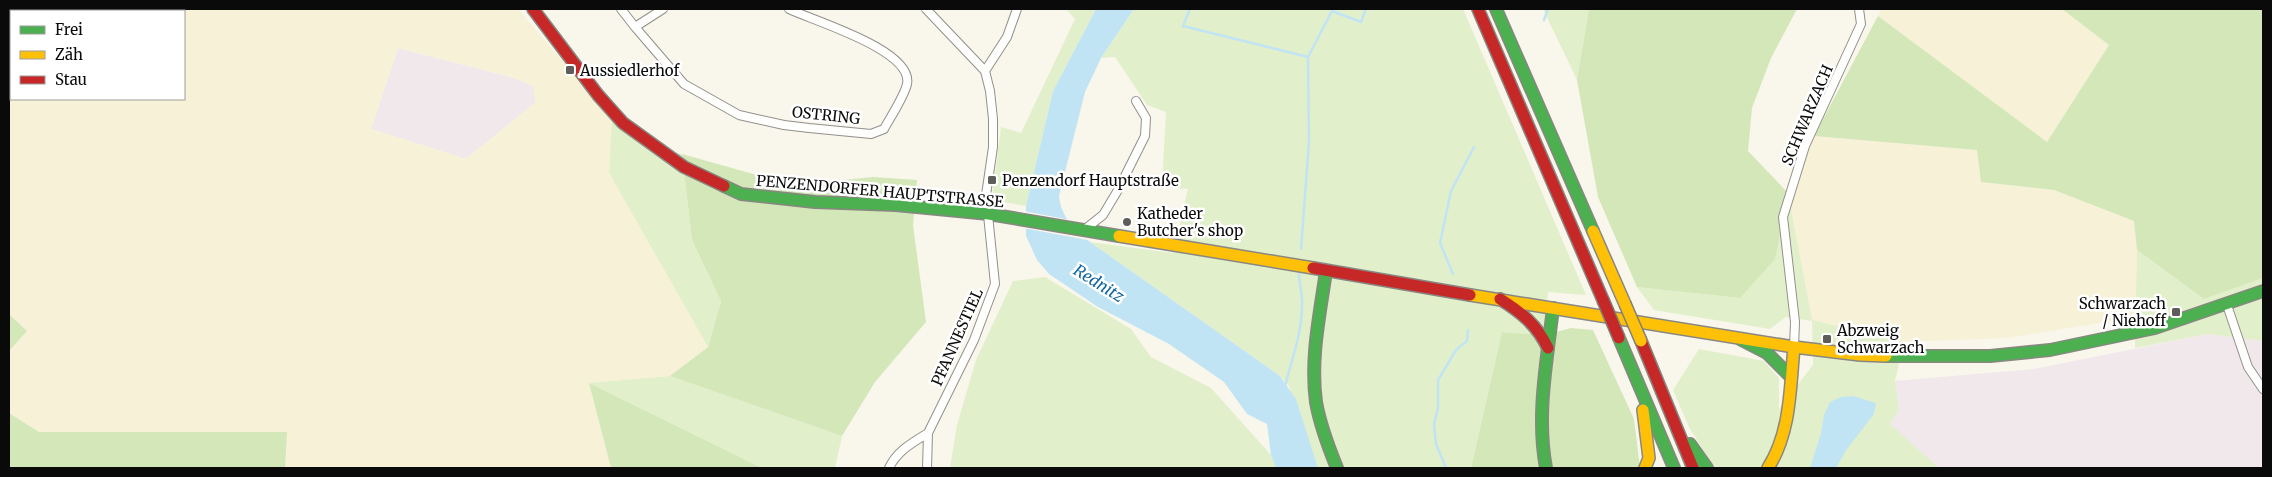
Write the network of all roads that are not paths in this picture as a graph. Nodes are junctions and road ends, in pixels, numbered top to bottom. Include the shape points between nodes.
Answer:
1 (533, 9) edge
2 (622, 9) edge
3 (662, 9) edge
4 (789, 9) edge
5 (926, 9) edge
6 (1017, 9) edge
7 (1478, 9) edge
8 (1496, 9) edge
9 (1859, 9) edge
10 (634, 27) junction
11 (985, 71) junction
12 (1136, 101) dead end
13 (988, 214) junction
14 (1080, 229) junction
15 (1326, 271) junction
16 (2263, 291) edge
17 (1500, 299) junction
18 (2227, 304) junction
19 (1553, 308) junction
20 (1740, 339) junction
21 (1794, 347) junction
22 (1548, 348) junction
23 (1636, 374) junction
24 (1791, 377) junction
25 (2263, 389) edge
26 (1671, 413) junction
27 (928, 434) junction
28 (1768, 467) edge
29 (890, 468) edge
30 (927, 468) edge
31 (1337, 468) edge
32 (1546, 468) edge
33 (1644, 468) edge
34 (1674, 468) edge
35 (1693, 468) edge
36 (1707, 468) edge

1 - 13 main road, PENZENDORFER HAUPTSTRASSE via 623,123 684,168 741,194
2 - 10 street, OSTRING
3 - 10 street
4 - 10 street, OSTRING via 807,18 830,23 874,46 901,65 907,84 884,129 871,134 817,129 739,115 684,84
5 - 11 street
6 - 11 street via 1008,37
7 - 23 main road, bridge
8 - 26 main road, bridge
9 - 21 street, SCHWARZACH via 1860,24 1805,146 1783,217 1795,322
11 - 13 street, PFANNESTIEL via 994,119 986,195
12 - 14 street via 1146,118 1145,136 1103,215
13 - 14 main road, PENZENDORFER HAUPTSTRASSE
13 - 27 street, PFANNESTIEL via 995,284 974,340
14 - 15 main road, PENZENDORFER HAUPTSTRASSE
15 - 17 main road, PENZENDORFER HAUPTSTRASSE
15 - 31 main road via 1315,361 1315,391 1326,442
16 - 18 main road, PENZENDORFER HAUPTSTRASSE
17 - 19 main road, PENZENDORFER HAUPTSTRASSE
17 - 22 main road via 1536,325
18 - 21 main road, PENZENDORFER HAUPTSTRASSE via 2154,328 2050,350 1990,356 1860,355
18 - 25 street via 2248,367
19 - 20 main road, PENZENDORFER HAUPTSTRASSE
19 - 22 main road
20 - 21 main road, PENZENDORFER HAUPTSTRASSE
20 - 24 main road via 1767,353
21 - 24 main road
22 - 32 main road via 1542,424 1542,454
23 - 33 main road via 1649,458
23 - 34 main road
24 - 28 main road via 1784,435 1780,450
26 - 35 main road
26 - 36 main road
27 - 29 street via 894,457
27 - 30 street, PFANNESTIEL

